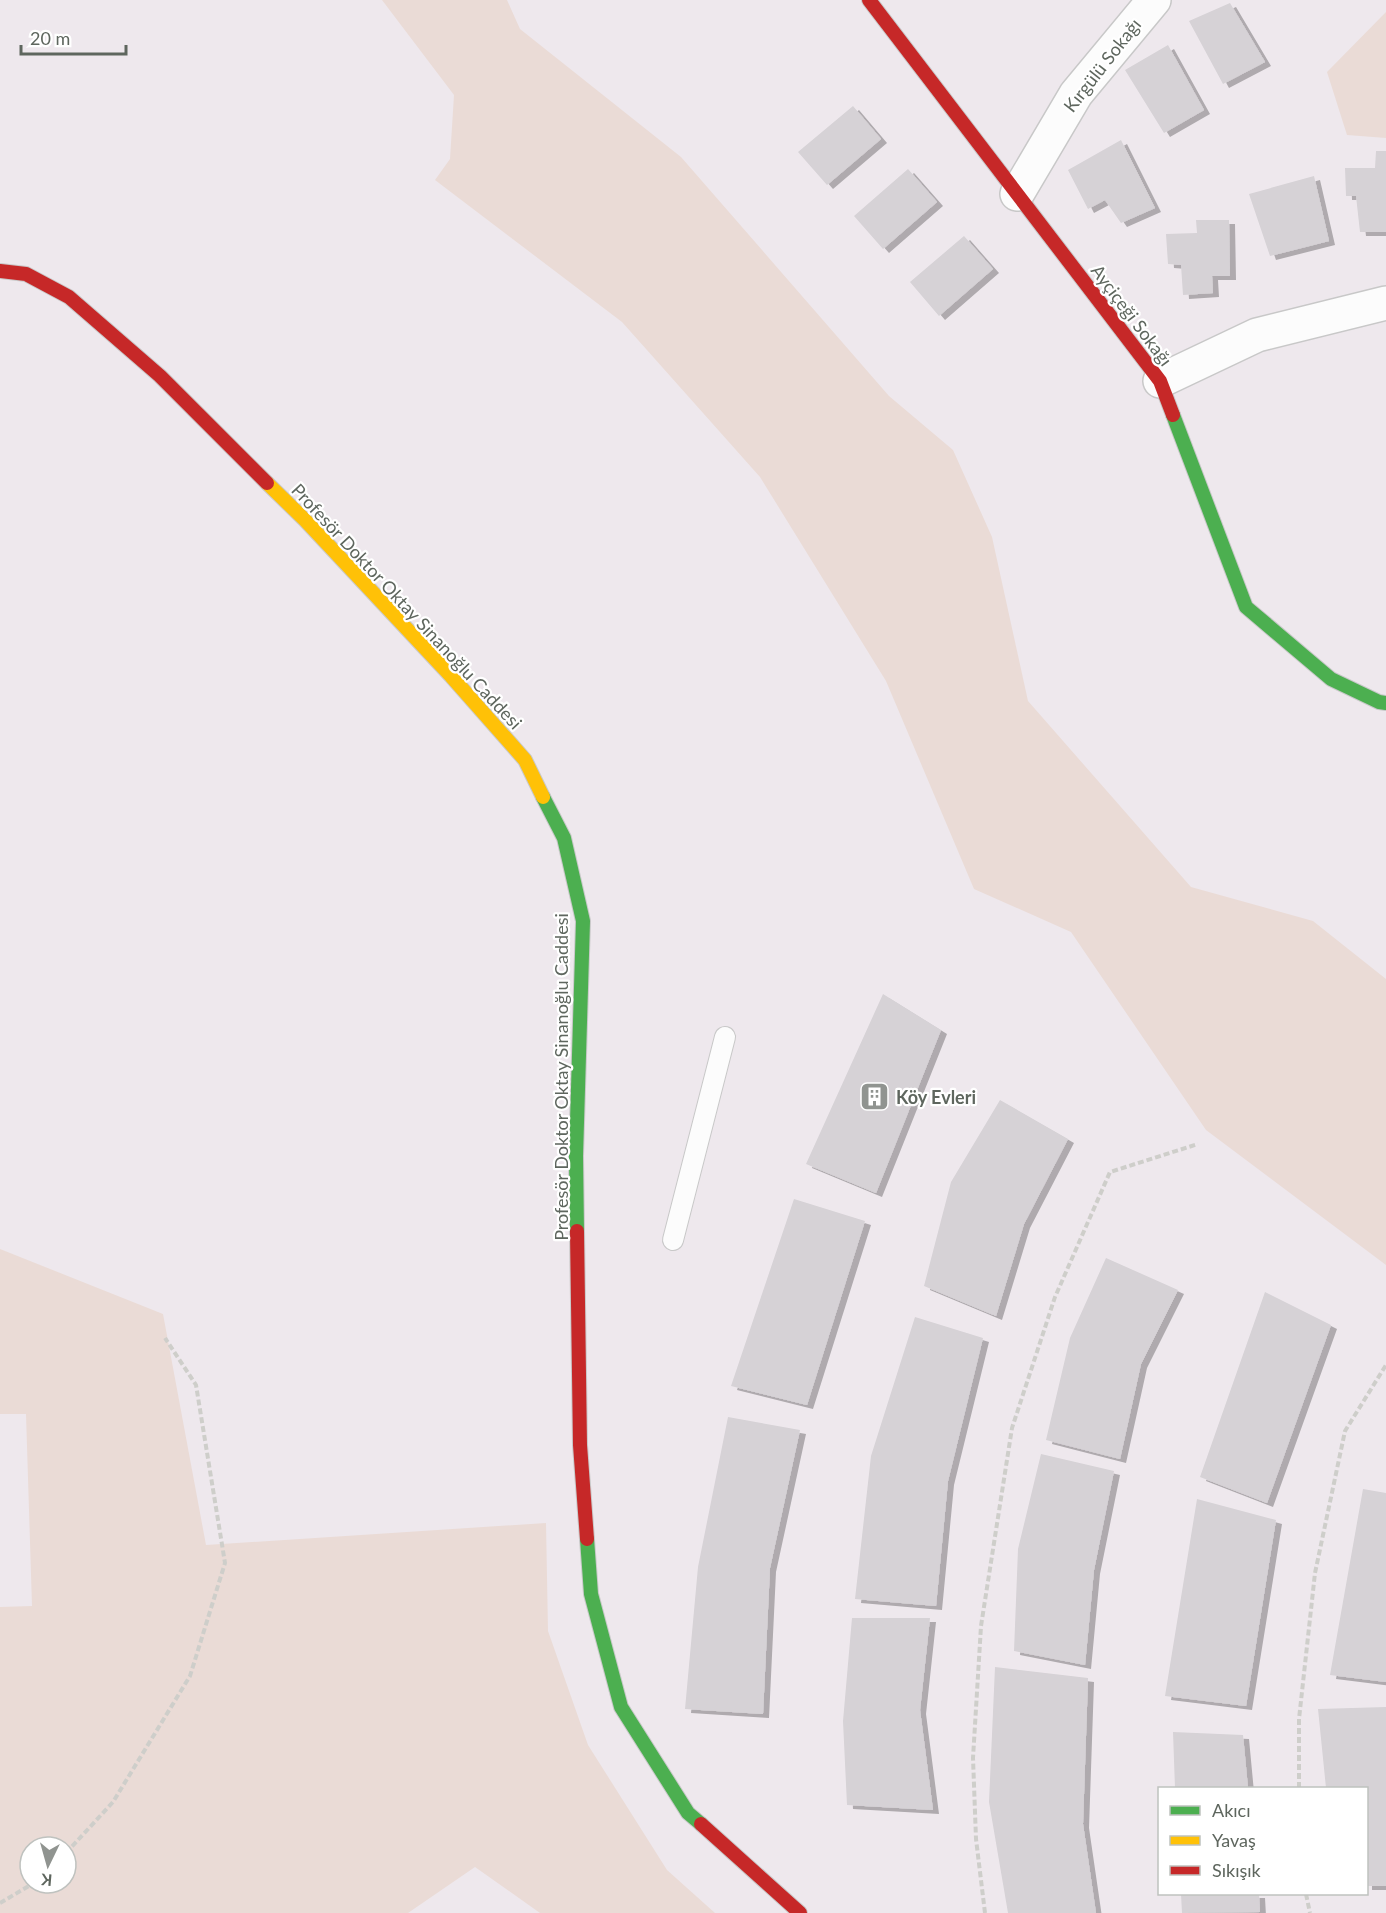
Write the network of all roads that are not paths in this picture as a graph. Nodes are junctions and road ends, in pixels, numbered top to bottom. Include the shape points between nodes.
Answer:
1 (869, 0) edge
2 (1154, 0) edge
3 (1017, 194) junction
4 (0, 271) edge
5 (1386, 303) edge
6 (1160, 381) junction
7 (1386, 703) edge
8 (725, 1037) dead end
9 (673, 1240) dead end
10 (800, 1913) edge

1 - 3 street, Ayçiçeği Sokağı
2 - 3 street, Kırgülü Sokağı via 1076,93
3 - 6 street, Ayçiçeği Sokağı
4 - 10 street, Profesör Doktor Oktay Sinanoğlu Caddesi via 26,274 69,297 160,376 305,520 525,760 564,838 583,921 576,1156 580,1445 591,1594 621,1707 688,1813
5 - 6 street via 1257,335
6 - 7 street, Ayçiçeği Sokağı via 1246,607 1331,679
8 - 9 lane

